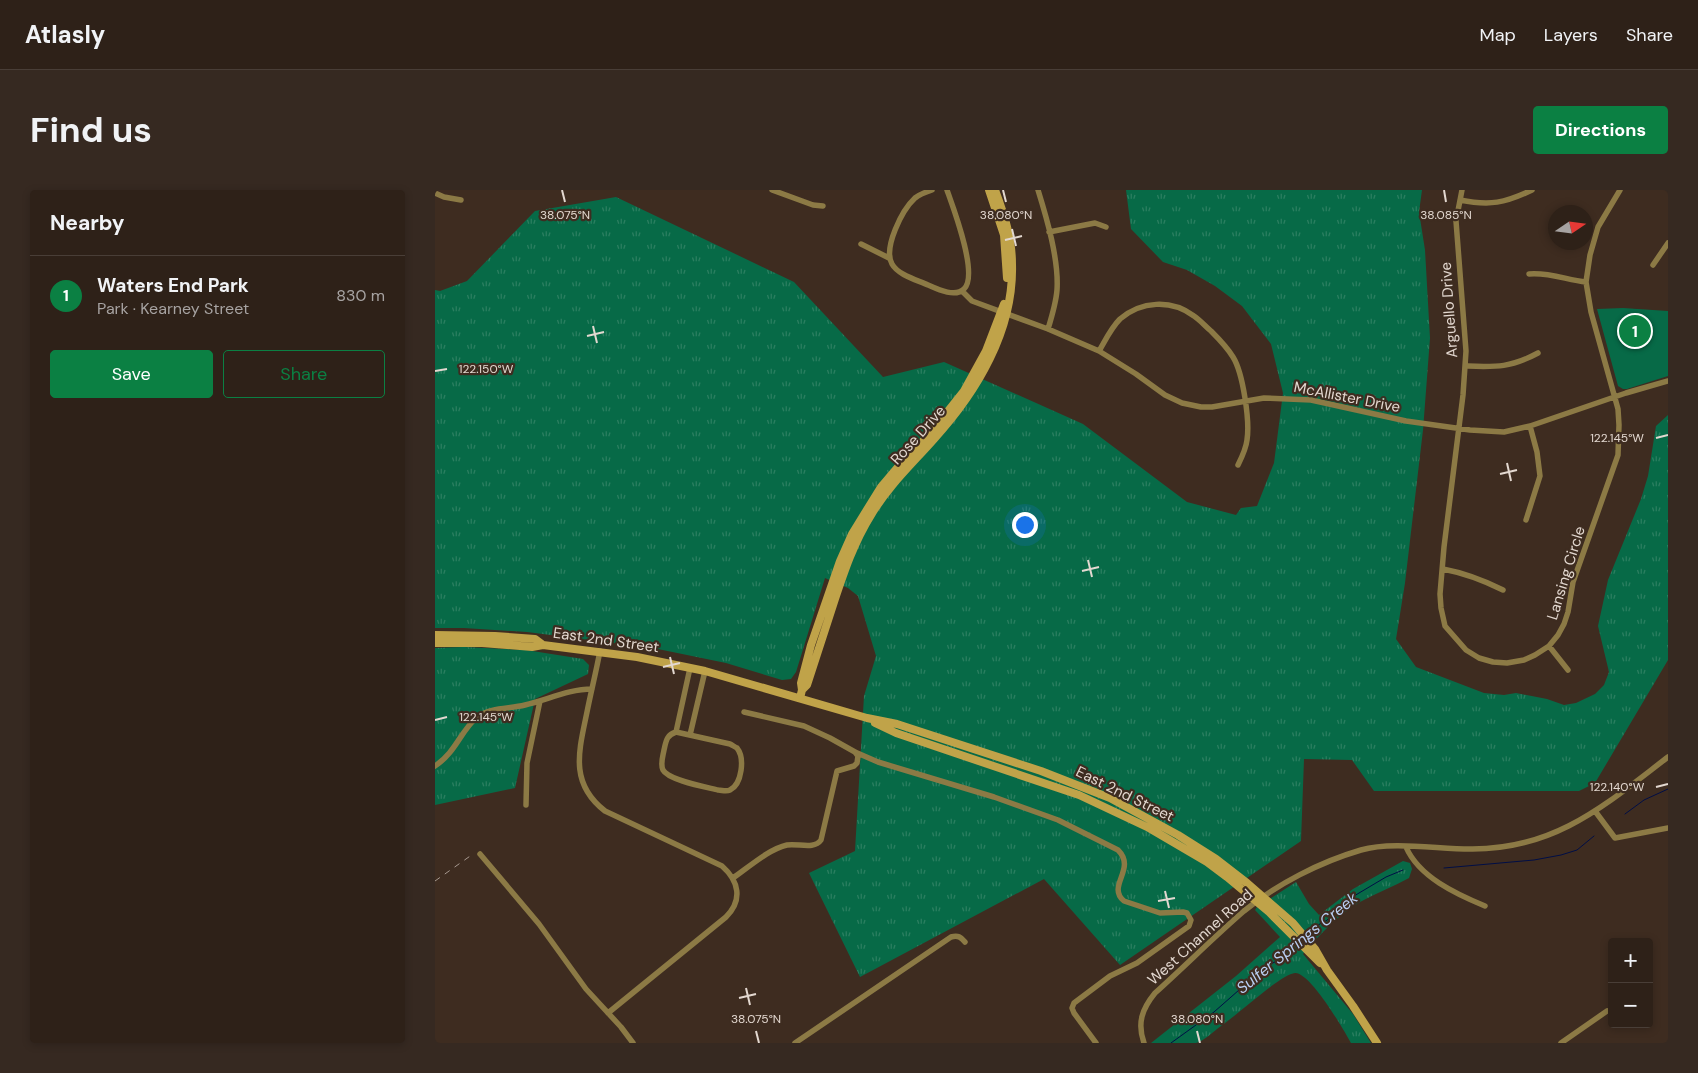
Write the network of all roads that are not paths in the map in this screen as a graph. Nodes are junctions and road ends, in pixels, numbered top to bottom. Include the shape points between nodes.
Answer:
1 (772, 190) edge
2 (932, 190) edge
3 (947, 190) edge
4 (989, 190) edge
5 (995, 190) edge
6 (1038, 190) edge
7 (1462, 190) edge
8 (1532, 190) edge
9 (1620, 190) edge
10 (435, 193) edge
11 (461, 200) dead end
12 (1460, 200) junction
13 (823, 206) dead end
14 (1106, 226) dead end
15 (1049, 232) junction
16 (1668, 243) edge
17 (861, 244) dead end
18 (889, 258) junction
19 (1653, 265) dead end
20 (1529, 274) dead end
21 (1586, 282) junction
22 (963, 291) junction
23 (1004, 314) junction
24 (1048, 328) junction
25 (1099, 351) junction
26 (1538, 353) dead end
27 (1465, 366) junction
28 (1668, 381) edge
29 (1615, 397) junction
30 (1244, 401) junction
31 (1530, 426) junction
32 (1459, 428) junction
33 (1238, 465) dead end
34 (1526, 520) dead end
35 (1443, 569) junction
36 (1503, 590) dead end
37 (435, 635) edge
38 (435, 643) edge
39 (543, 645) junction
40 (1549, 646) junction
41 (600, 651) junction
42 (690, 668) junction
43 (1568, 670) dead end
44 (705, 671) junction
45 (592, 690) junction
46 (801, 694) junction
47 (540, 701) junction
48 (745, 712) dead end
49 (676, 732) junction
50 (690, 735) junction
51 (855, 752) junction
52 (1668, 757) edge
53 (435, 766) edge
54 (526, 805) dead end
55 (1595, 811) junction
56 (1668, 828) edge
57 (1406, 847) junction
58 (480, 854) dead end
59 (733, 878) junction
60 (1485, 906) dead end
61 (1271, 908) junction
62 (965, 942) dead end
63 (1312, 951) junction
64 (1607, 1011) dead end
65 (608, 1013) junction
66 (633, 1043) edge
67 (795, 1043) edge
68 (1096, 1043) edge
69 (1144, 1043) edge
70 (1377, 1043) edge
71 (1561, 1043) edge

1 - 13 street
2 - 18 street via 914,199 905,212 889,248
3 - 22 street via 965,246 968,277
4 - 23 main road, Rose Drive via 1004,235 1007,272
5 - 23 main road, Rose Drive via 1009,232 1013,264 1012,284
6 - 15 street
7 - 12 street, Arguello Drive
8 - 12 street via 1505,202 1489,204
9 - 21 street, Lansing Circle via 1597,227
10 - 11 street
12 - 27 street, Arguello Drive via 1456,221
14 - 15 street via 1095,223
15 - 24 street via 1056,264 1057,291
16 - 19 street
17 - 18 street
18 - 22 street via 901,272 936,289 951,293
20 - 21 street via 1541,273
21 - 29 street, Lansing Circle
22 - 23 street, McAllister Drive via 972,301
23 - 24 street, McAllister Drive
23 - 46 main road, Rose Drive via 992,354 968,396 887,491 860,533 846,565 807,685
24 - 25 street, McAllister Drive
25 - 30 street, McAllister Drive via 1182,403 1212,407
25 - 30 street via 1114,326 1133,310 1160,304 1183,309 1225,345 1239,371
26 - 27 street via 1522,362 1504,366
27 - 32 street, Arguello Drive
28 - 29 street, McAllister Drive
29 - 31 street, McAllister Drive
29 - 40 street, Lansing Circle via 1619,425 1618,455 1573,582 1564,624
30 - 32 street, McAllister Drive via 1277,397 1311,400 1406,421
30 - 33 street via 1247,440
31 - 32 street, McAllister Drive via 1504,432
31 - 34 street via 1540,476
32 - 35 street, Lansing Circle
35 - 36 street via 1487,581
35 - 40 street, Lansing Circle via 1439,594 1445,626 1466,650 1479,658 1507,664 1524,660
37 - 39 main road, East 2nd Street via 535,639
38 - 39 main road, East 2nd Street
39 - 41 main road, East 2nd Street
40 - 43 street
41 - 42 main road, East 2nd Street
41 - 45 street
42 - 44 main road, East 2nd Street
42 - 49 street
44 - 46 main road, East 2nd Street
44 - 50 street
45 - 47 street via 582,689
45 - 59 street via 578,756 581,777 589,796 605,811 713,861
46 - 61 main road, East 2nd Street via 867,718 896,733 1094,801 1131,818 1207,862
47 - 53 street via 479,716 451,753
47 - 54 street via 527,763
48 - 51 street via 804,726
49 - 50 street
49 - 50 street via 667,739 661,762 663,772 718,790 731,790 741,768 736,747
51 - 59 street via 857,764 837,771 819,843 783,846
51 - 68 street via 1058,820 1119,850 1126,865 1118,890 1124,902 1152,911 1183,912 1190,916 1189,926 1137,963 1109,976 1074,1003 1073,1013
52 - 55 street, West Channel Road
55 - 56 street via 1615,838
55 - 57 street, West Channel Road via 1558,831 1504,847
57 - 60 street via 1421,870
57 - 69 street, West Channel Road via 1373,847 1351,853 1293,879 1248,908 1148,1002 1140,1022
58 - 65 street
59 - 65 street via 737,899 731,912
61 - 63 main road, East 2nd Street via 1289,932
61 - 63 main road, East 2nd Street via 1293,922
62 - 67 street via 956,935 951,937
63 - 70 main road, East 2nd Street
64 - 71 street
65 - 66 street

